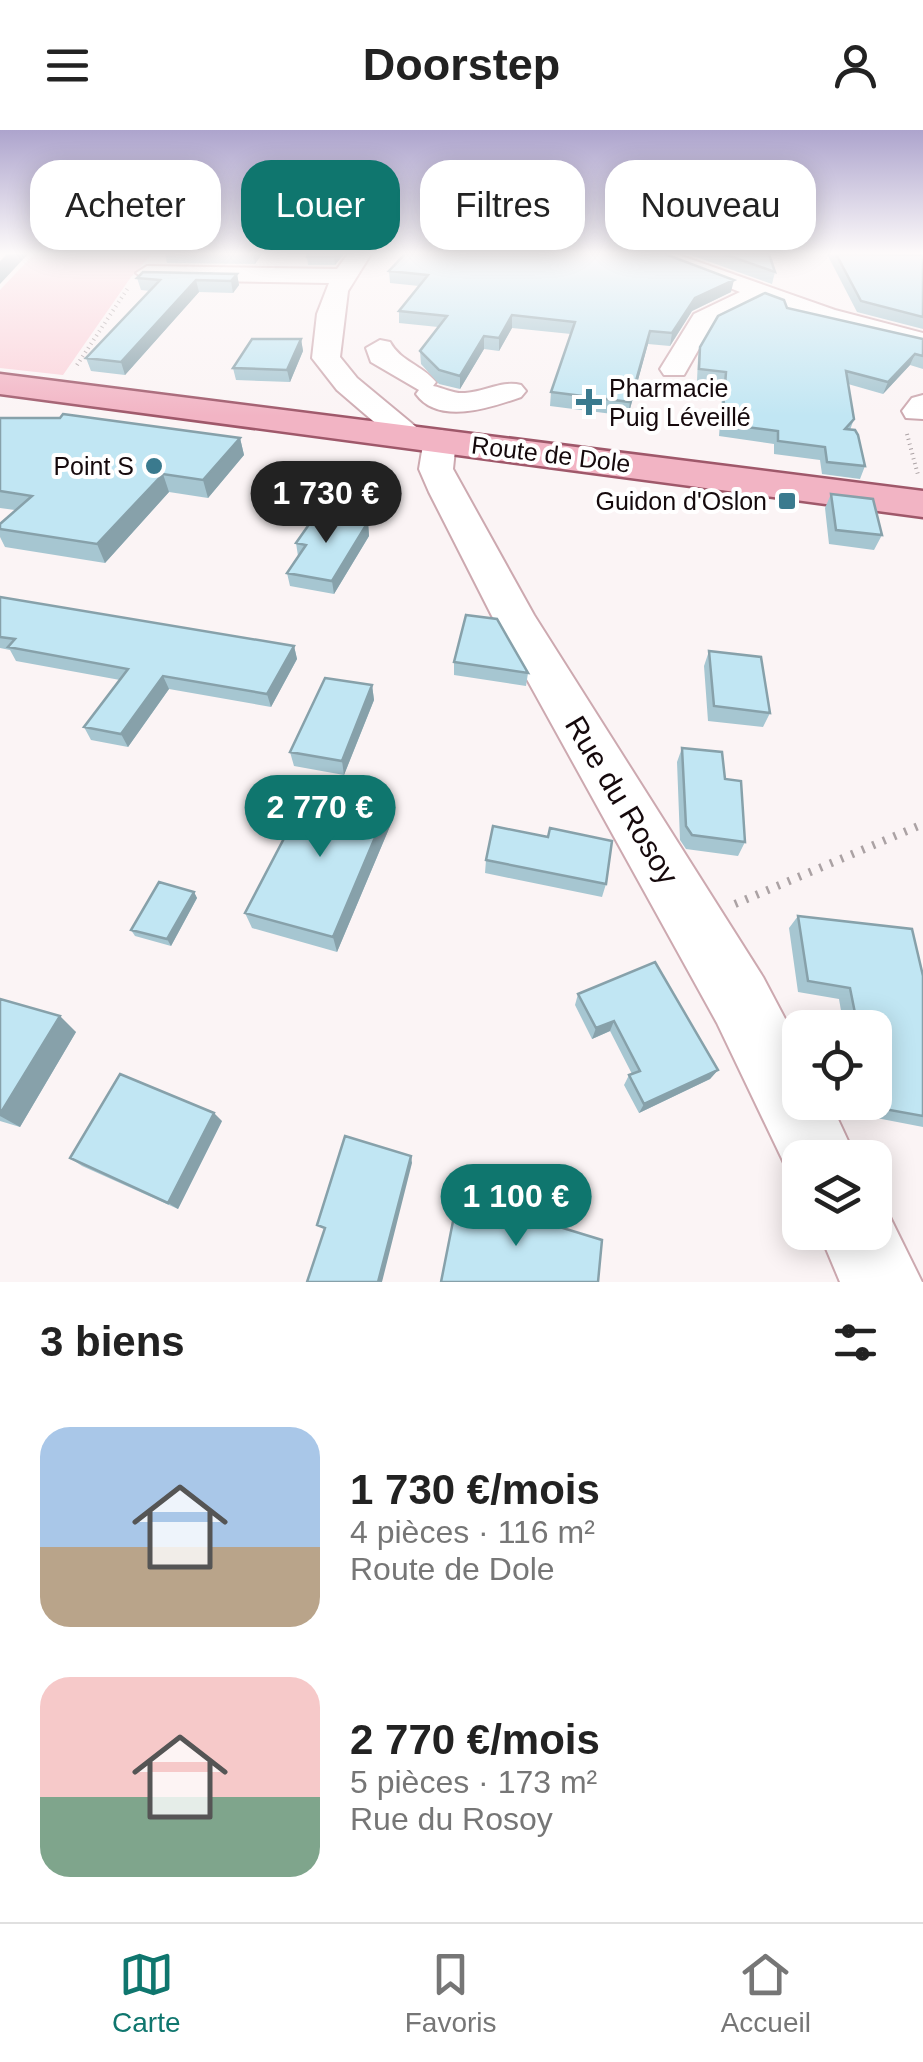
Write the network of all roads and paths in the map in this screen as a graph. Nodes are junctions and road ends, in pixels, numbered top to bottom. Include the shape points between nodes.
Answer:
1 (115, 308) edge
2 (331, 308) edge
3 (727, 308) edge
4 (809, 308) edge
5 (923, 341) edge
6 (380, 348) dead end
7 (674, 368) dead end
8 (0, 384) edge
9 (347, 384) junction
10 (60, 391) junction
11 (511, 392) dead end
12 (920, 408) edge
13 (426, 414) junction
14 (326, 425) junction
15 (921, 491) edge
16 (923, 824) edge
17 (693, 920) junction
18 (811, 1140) edge
19 (866, 1250) edge
20 (882, 1282) edge

1 - 10 path
2 - 9 street via 326,358
3 - 7 street via 703,319
4 - 5 street
6 - 13 street
8 - 10 main road, Route de Dole
9 - 13 street
9 - 14 street via 346,403
10 - 14 main road, Route de Dole
11 - 13 street via 446,401
12 - 15 path via 906,428
13 - 14 main road, Route de Dole
13 - 15 main road, Route de Dole
13 - 17 street, Rue du Rosoy via 441,480 513,616
16 - 17 path
17 - 18 street, Rue du Rosoy
19 - 20 street

